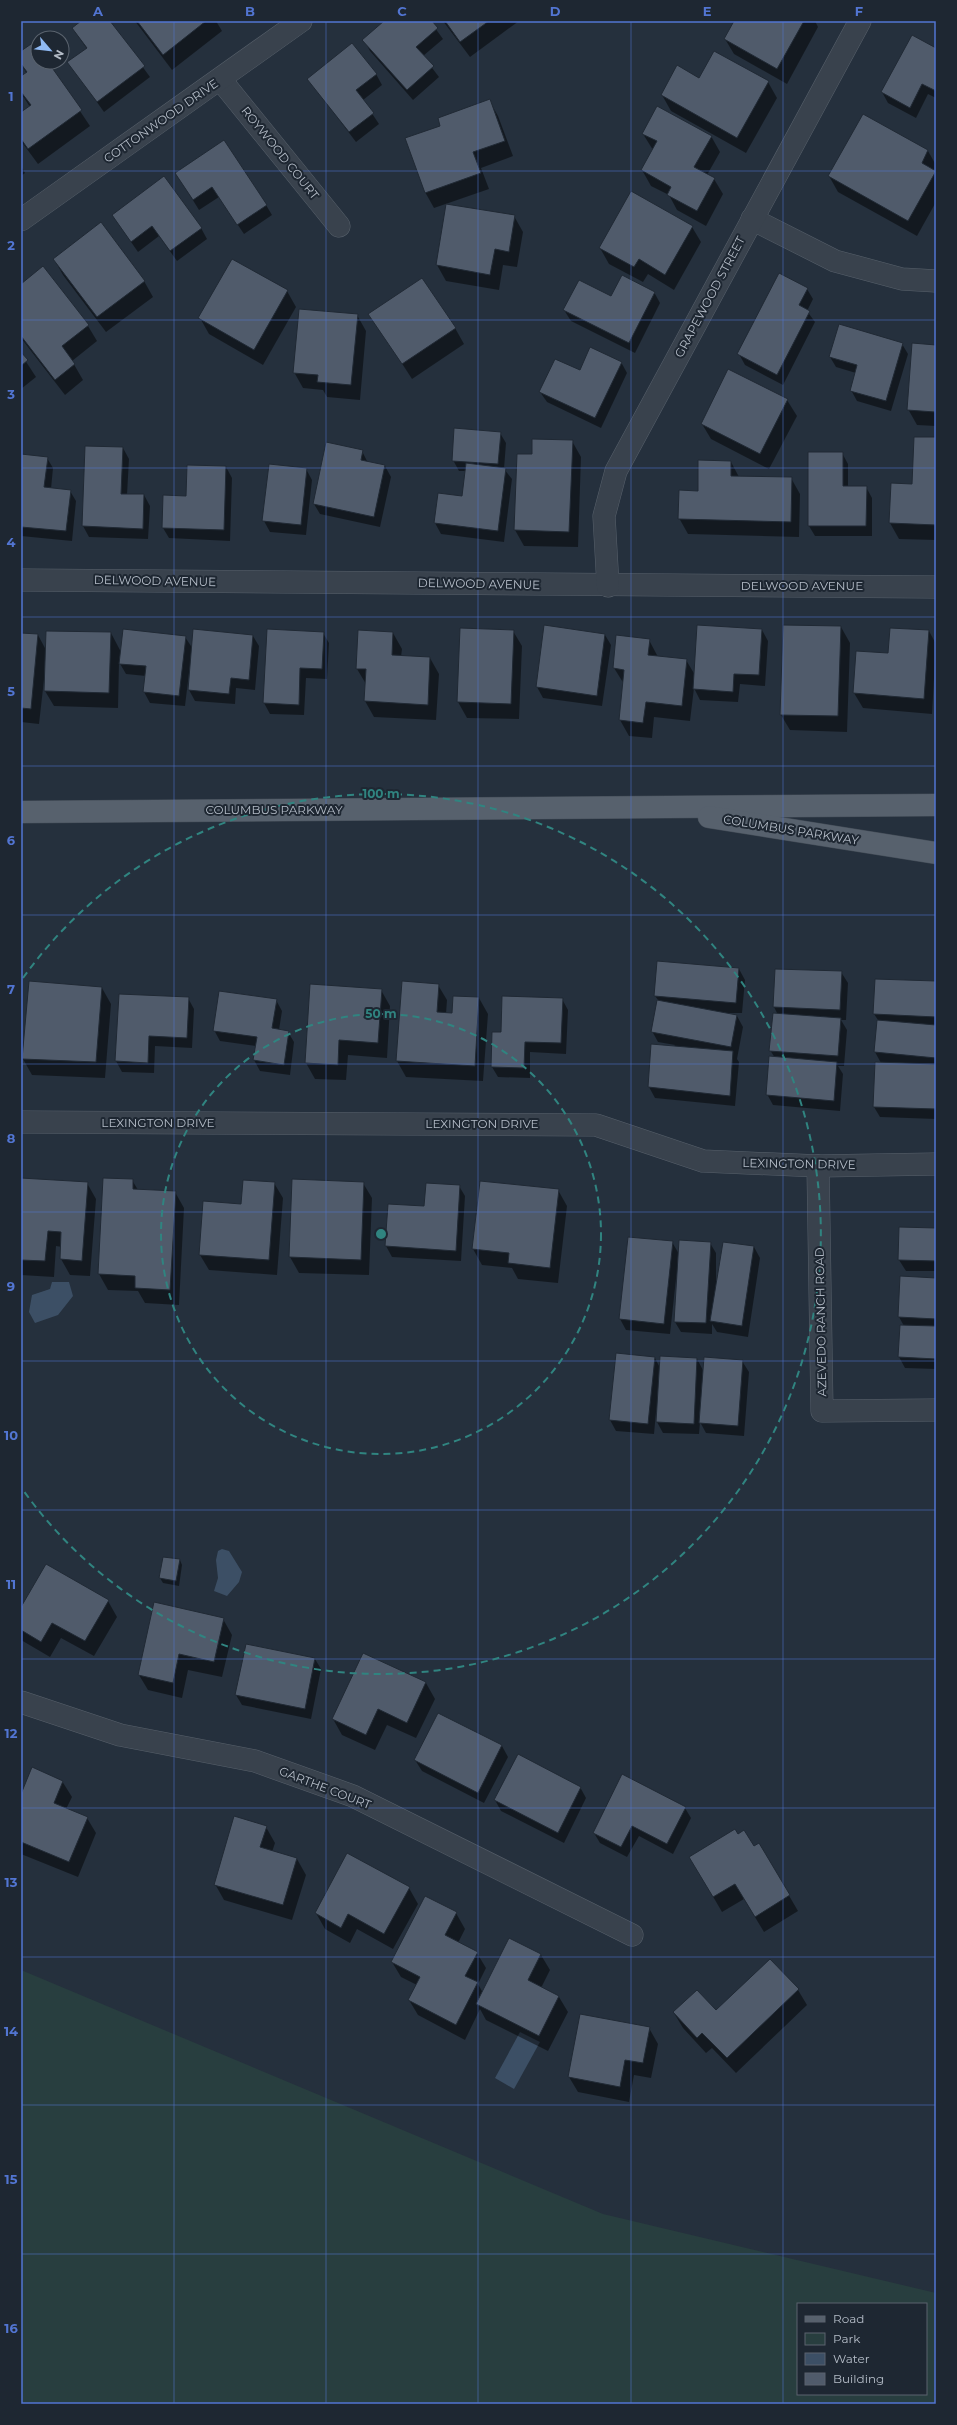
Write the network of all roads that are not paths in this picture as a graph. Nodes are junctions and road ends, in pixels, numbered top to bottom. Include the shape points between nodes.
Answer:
1 (301, 21) edge
2 (860, 21) edge
3 (220, 80) junction
4 (752, 219) junction
5 (21, 220) edge
6 (339, 226) dead end
7 (936, 281) edge
8 (21, 580) edge
9 (608, 586) junction
10 (936, 587) edge
11 (936, 805) edge
12 (647, 807) junction
13 (21, 812) edge
14 (936, 853) edge
15 (21, 1122) edge
16 (936, 1164) edge
17 (818, 1166) junction
18 (936, 1410) edge
19 (21, 1702) edge
20 (632, 1935) dead end

1 - 3 street, COTTONWOOD DRIVE
2 - 4 street, GRAPEWOOD STREET
3 - 5 street, COTTONWOOD DRIVE
3 - 6 street, ROYWOOD COURT
4 - 7 street via 835,261 902,280
4 - 9 street, GRAPEWOOD STREET via 616,471 604,516
8 - 9 street, DELWOOD AVENUE
9 - 10 street, DELWOOD AVENUE
11 - 12 main road, COLUMBUS PARKWAY
12 - 13 main road, COLUMBUS PARKWAY
12 - 14 main road, COLUMBUS PARKWAY
15 - 17 street, LEXINGTON DRIVE via 596,1125 703,1161
16 - 17 street, LEXINGTON DRIVE
17 - 18 street, AZEVEDO RANCH ROAD via 822,1411
19 - 20 street, GARTHE COURT via 120,1735 255,1761 354,1796

